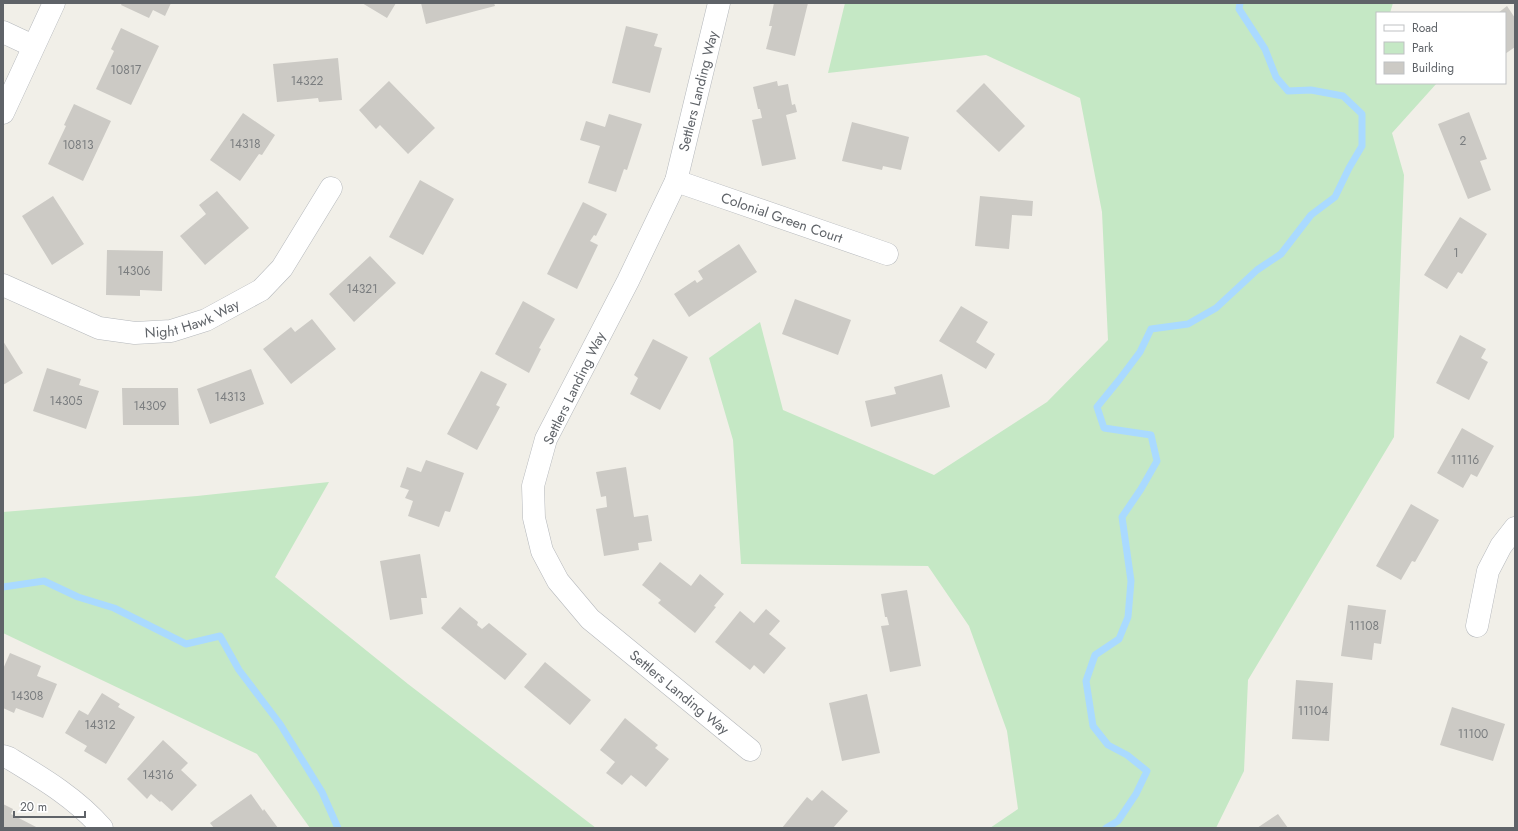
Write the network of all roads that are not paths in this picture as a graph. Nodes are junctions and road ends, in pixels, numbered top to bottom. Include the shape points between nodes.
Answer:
1 (54, 3) edge
2 (719, 3) edge
3 (3, 32) edge
4 (33, 46) junction
5 (3, 113) edge
6 (676, 181) junction
7 (331, 188) dead end
8 (887, 254) dead end
9 (3, 286) edge
10 (1515, 528) edge
11 (1477, 626) dead end
12 (750, 750) dead end
13 (3, 756) edge
14 (102, 828) edge

1 - 4 street
2 - 6 street, Settlers Landing Way
3 - 4 street
4 - 5 street
6 - 8 street, Colonial Green Court
6 - 12 street, Settlers Landing Way via 628,281 546,439 533,486 534,518 542,551 558,581 590,618
7 - 9 street, Night Hawk Way via 282,268 261,290 206,320 157,332 135,333 99,328
10 - 11 street via 1501,546 1488,571
13 - 14 street via 52,785

